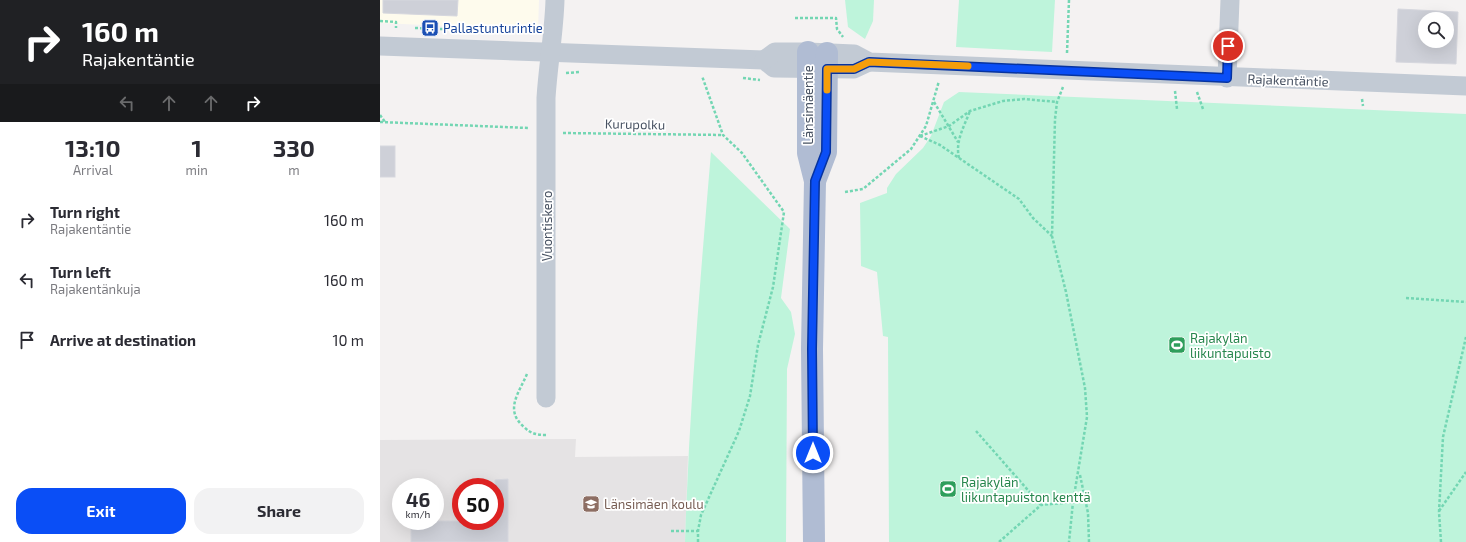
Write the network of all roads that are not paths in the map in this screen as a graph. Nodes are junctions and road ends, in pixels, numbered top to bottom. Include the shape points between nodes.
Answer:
1 (555, 0) edge
2 (1230, 0) edge
3 (380, 46) edge
4 (550, 53) junction
5 (818, 60) junction
6 (1227, 78) junction
7 (1466, 86) edge
8 (546, 398) dead end
9 (814, 542) edge

1 - 4 street, Vuontiskero via 554,35
2 - 6 street
3 - 4 street
4 - 5 street via 764,60 775,52
4 - 8 street, Vuontiskero via 539,130
5 - 6 street, Rajakentäntie via 854,69 869,62
5 - 9 main road, Länsimäentie via 826,152 815,181 812,349
6 - 7 street, Rajakentäntie

